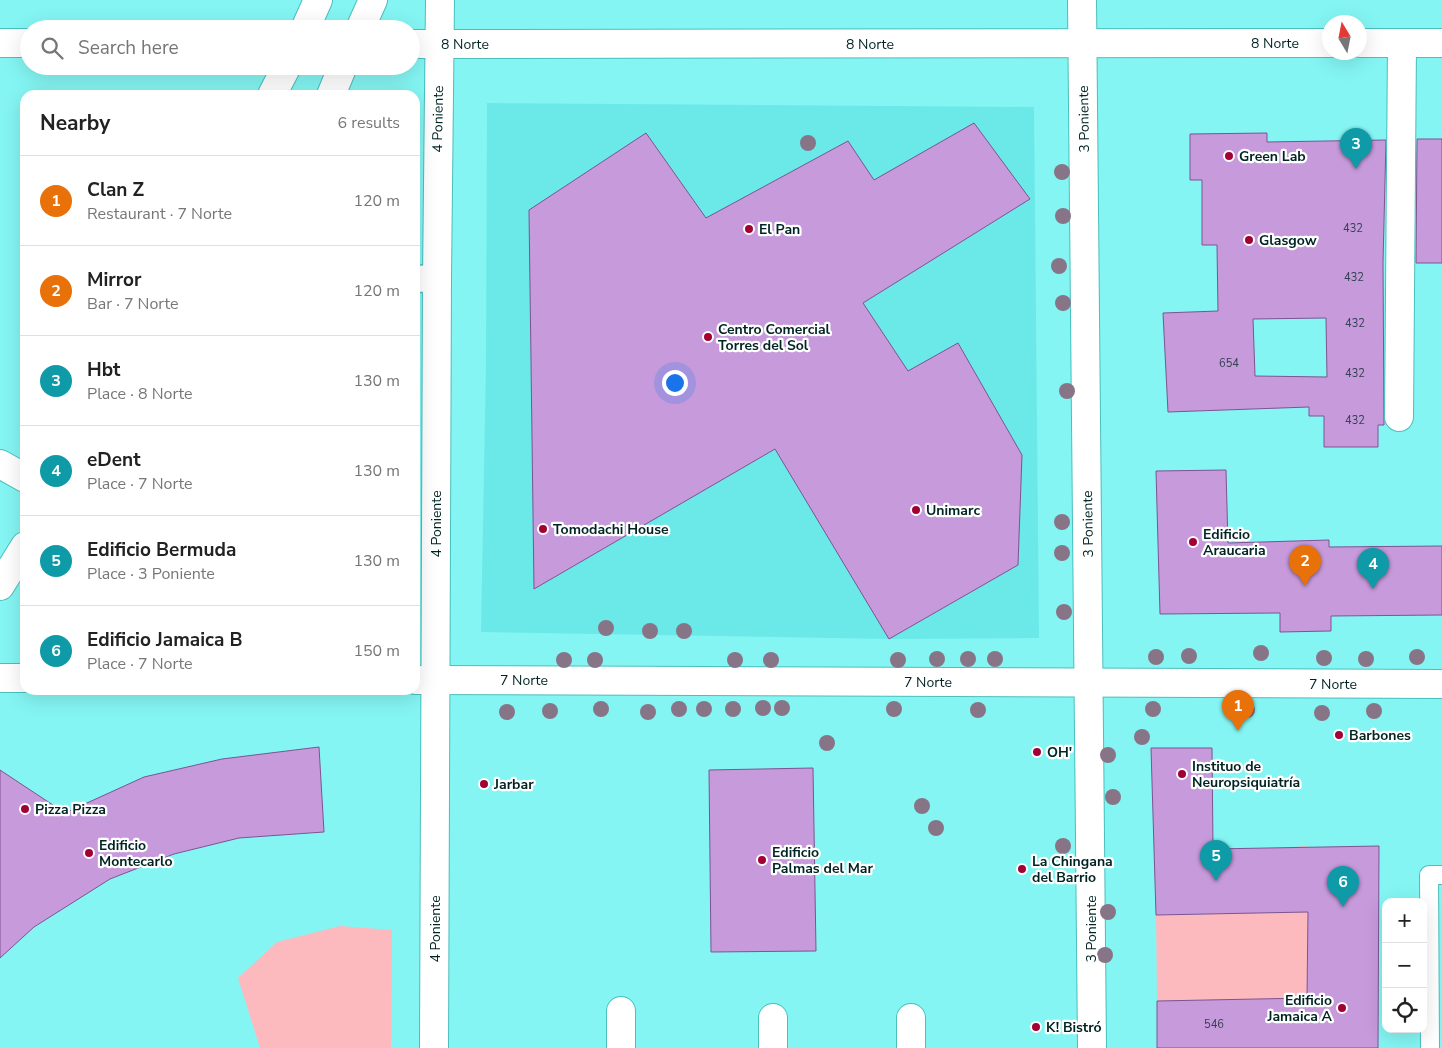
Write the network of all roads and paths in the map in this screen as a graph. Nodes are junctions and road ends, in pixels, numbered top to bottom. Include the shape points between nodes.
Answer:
1 (318, 0) edge
2 (373, 0) edge
3 (440, 0) edge
4 (1082, 0) edge
5 (309, 20) edge
6 (364, 20) edge
7 (0, 43) edge
8 (20, 43) edge
9 (1084, 43) junction
10 (1322, 43) edge
11 (1367, 43) edge
12 (420, 44) edge
13 (439, 44) junction
14 (1402, 44) junction
15 (1442, 44) edge
16 (282, 75) edge
17 (339, 75) edge
18 (275, 90) edge
19 (332, 90) edge
20 (426, 278) edge
21 (1399, 417) dead end
22 (0, 464) edge
23 (20, 475) edge
24 (20, 554) edge
25 (0, 586) edge
26 (0, 678) edge
27 (20, 678) edge
28 (426, 680) edge
29 (1090, 683) junction
30 (1442, 684) edge
31 (1442, 875) edge
32 (621, 1011) dead end
33 (772, 1018) dead end
34 (911, 1018) dead end
35 (434, 1048) edge
36 (621, 1048) edge
37 (773, 1048) edge
38 (911, 1048) edge
39 (1092, 1048) edge
40 (1430, 1048) edge

1 - 5 street
2 - 6 street
3 - 13 street, 4 Poniente
4 - 9 street, 3 Poniente
7 - 8 street
9 - 10 street, 8 Norte
9 - 13 street, 8 Norte
9 - 29 street, 3 Poniente
11 - 14 street
12 - 13 street, 8 Norte
13 - 20 street, 4 Poniente
14 - 15 street
14 - 21 street
16 - 18 street
17 - 19 street
20 - 28 street, 4 Poniente
22 - 23 street
24 - 25 street
26 - 27 street
28 - 29 street, 7 Norte
28 - 35 street, 4 Poniente
29 - 30 street, 7 Norte
29 - 39 street, 3 Poniente
31 - 40 lane via 1429,875
32 - 36 street
33 - 37 street
34 - 38 street

